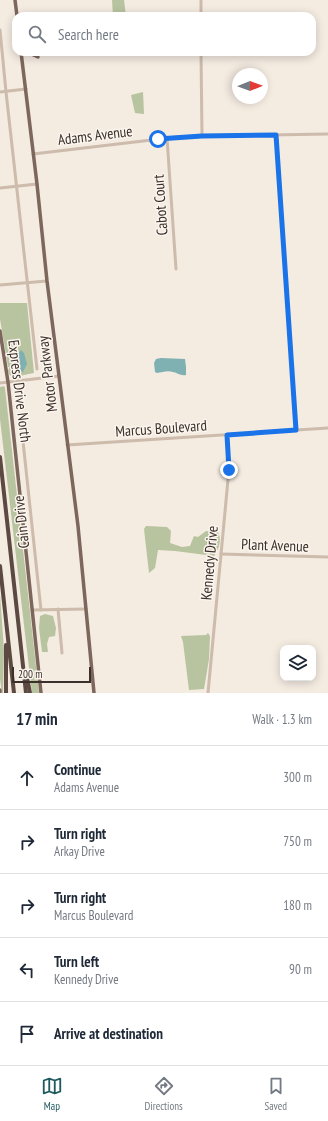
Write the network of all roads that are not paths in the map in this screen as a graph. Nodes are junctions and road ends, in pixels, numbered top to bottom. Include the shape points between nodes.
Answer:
1 (15, 0) edge
2 (200, 0) edge
3 (16, 12) edge
4 (201, 12) edge
5 (0, 30) edge
6 (22, 56) edge
7 (201, 56) edge
8 (26, 90) junction
9 (0, 92) edge
10 (6, 92) junction
11 (328, 134) edge
12 (276, 135) junction
13 (202, 136) junction
14 (167, 138) junction
15 (33, 154) junction
16 (37, 184) junction
17 (17, 186) junction
18 (0, 188) edge
19 (176, 269) dead end
20 (47, 281) junction
21 (28, 282) junction
22 (0, 285) edge
23 (0, 330) edge
24 (37, 369) dead end
25 (59, 376) junction
26 (1, 382) edge
27 (8, 382) junction
28 (328, 428) edge
29 (296, 430) junction
30 (22, 432) dead end
31 (227, 435) junction
32 (68, 445) junction
33 (0, 457) edge
34 (221, 554) junction
35 (328, 557) edge
36 (0, 566) edge
37 (3, 592) junction
38 (58, 609) junction
39 (86, 609) junction
40 (32, 610) junction
41 (41, 610) junction
42 (17, 616) junction
43 (62, 653) dead end
44 (6, 693) edge
45 (14, 693) edge
46 (26, 693) edge
47 (30, 693) edge
48 (41, 693) edge
49 (94, 693) edge
50 (208, 693) edge

1 - 3 main road
2 - 4 street
5 - 10 street
6 - 8 main road, Motor Parkway
7 - 13 street
8 - 10 street
8 - 15 main road, Motor Parkway
9 - 10 street
10 - 17 street
11 - 12 street, Adams Avenue
12 - 13 street, Adams Avenue
12 - 29 street
13 - 14 street, Adams Avenue
14 - 15 street, Adams Avenue
14 - 19 street, Cabot Court
15 - 16 main road, Motor Parkway
16 - 17 street
16 - 20 main road, Motor Parkway
17 - 18 street
17 - 21 street
20 - 21 street
20 - 25 main road, Motor Parkway
21 - 22 street
21 - 24 street
23 - 27 main road, Express Drive North
25 - 27 street
25 - 32 main road, Motor Parkway
26 - 27 street
27 - 40 main road, Express Drive North
28 - 29 street, Marcus Boulevard
29 - 31 street, Marcus Boulevard
30 - 41 street, Cain Drive
31 - 32 street, Marcus Boulevard
31 - 34 street, Kennedy Drive via 229,470
32 - 39 main road, Motor Parkway
33 - 42 highway
34 - 35 street, Plant Avenue
34 - 50 street, Kennedy Drive
36 - 37 highway
37 - 44 highway
37 - 45 highway
38 - 39 street
38 - 41 street
38 - 43 street
39 - 49 main road, Motor Parkway
40 - 41 street
40 - 48 main road, Express Drive North
42 - 46 highway
42 - 47 highway

